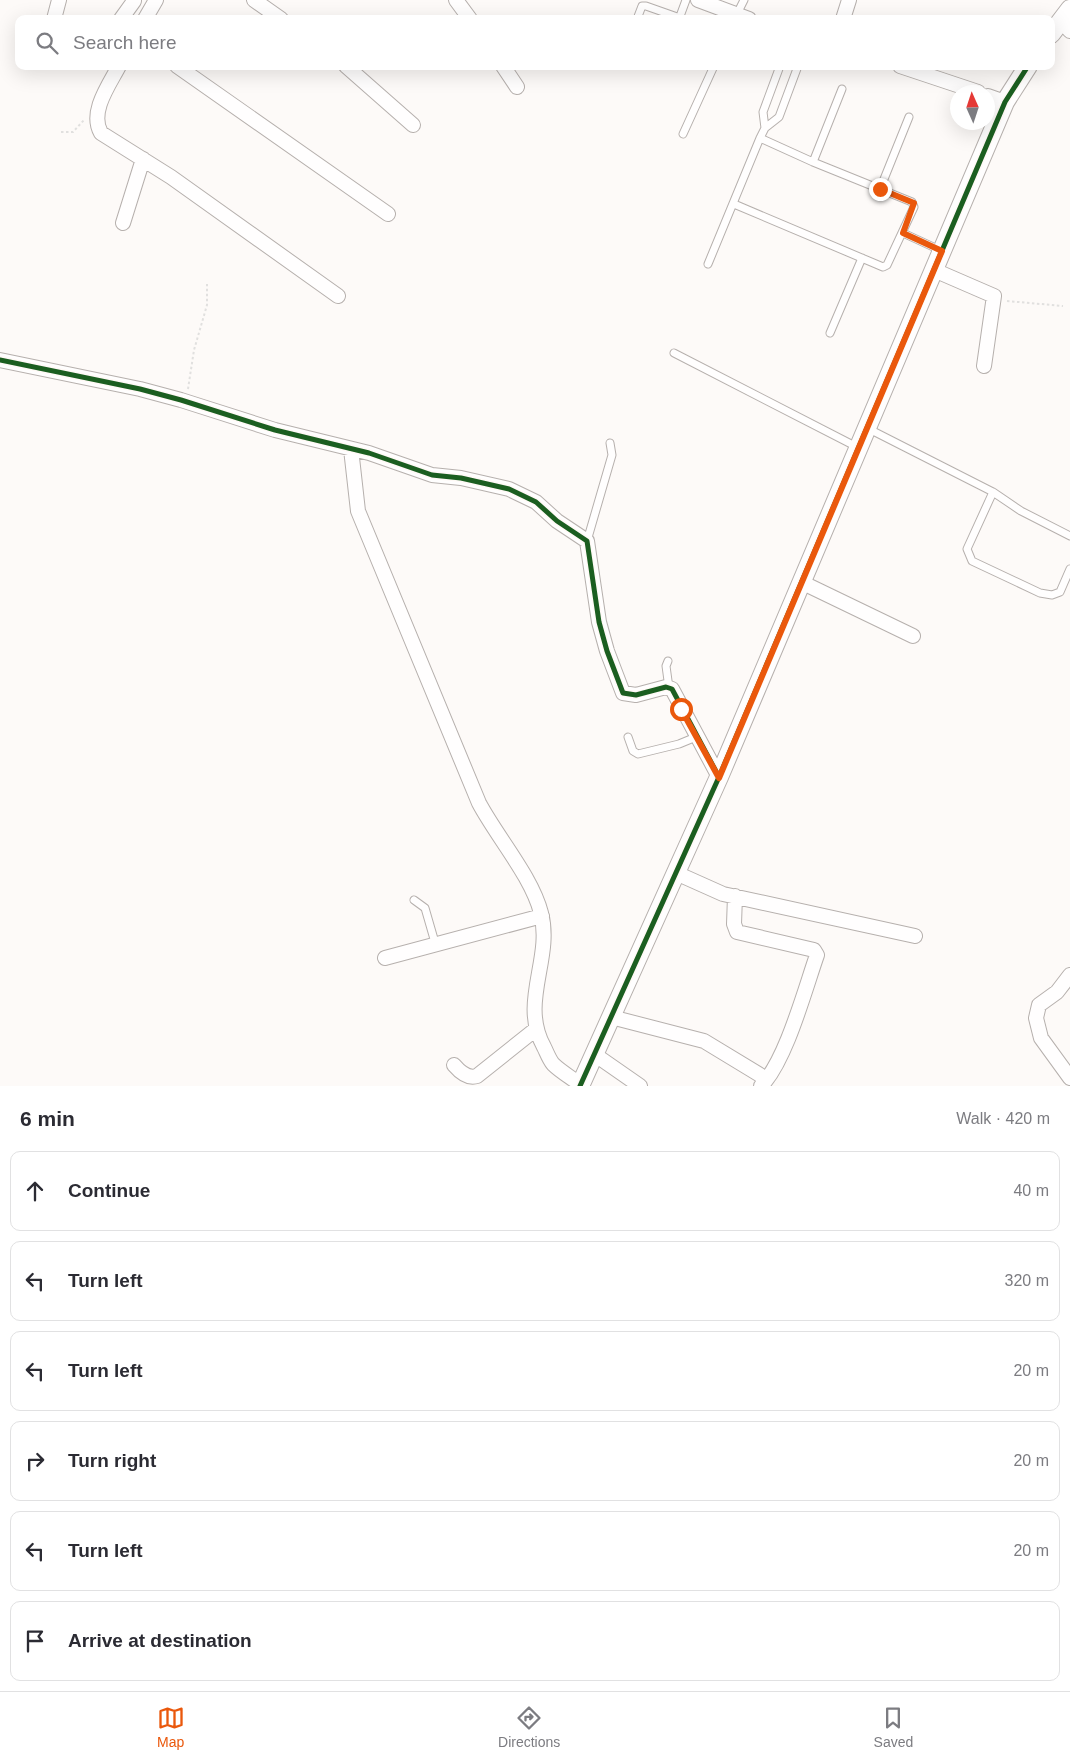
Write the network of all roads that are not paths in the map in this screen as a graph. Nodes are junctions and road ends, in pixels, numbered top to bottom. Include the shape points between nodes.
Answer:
1 (60, 0) edge
2 (156, 0) edge
3 (254, 0) edge
4 (456, 0) edge
5 (686, 0) edge
6 (698, 0) edge
7 (744, 0) edge
8 (849, 0) edge
9 (134, 1) edge
10 (55, 15) edge
11 (124, 15) edge
12 (147, 15) edge
13 (275, 15) edge
14 (467, 15) edge
15 (639, 15) edge
16 (671, 15) edge
17 (680, 15) edge
18 (733, 15) edge
19 (741, 15) edge
20 (843, 15) edge
21 (117, 70) edge
22 (183, 70) edge
23 (351, 70) edge
24 (506, 70) edge
25 (712, 70) edge
26 (779, 70) edge
27 (797, 70) edge
28 (912, 70) edge
29 (1025, 70) edge
30 (957, 85) edge
31 (517, 87) dead end
32 (842, 89) dead end
33 (995, 98) edge
34 (1005, 102) junction
35 (909, 117) dead end
36 (413, 125) dead end
37 (765, 128) junction
38 (683, 134) dead end
39 (760, 138) junction
40 (143, 159) junction
41 (813, 162) junction
42 (880, 189) junction
43 (734, 204) junction
44 (388, 214) dead end
45 (123, 223) dead end
46 (903, 233) junction
47 (942, 251) junction
48 (862, 258) junction
49 (708, 264) dead end
50 (934, 270) junction
51 (338, 296) dead end
52 (830, 333) dead end
53 (674, 352) dead end
54 (0, 360) edge
55 (984, 366) dead end
56 (866, 428) junction
57 (610, 443) dead end
58 (857, 448) junction
59 (351, 449) junction
60 (993, 492) junction
61 (1070, 536) edge
62 (588, 541) junction
63 (1070, 569) edge
64 (801, 582) junction
65 (913, 636) dead end
66 (668, 660) dead end
67 (669, 688) junction
68 (628, 737) dead end
69 (696, 737) junction
70 (719, 778) junction
71 (676, 872) junction
72 (735, 896) junction
73 (414, 900) dead end
74 (542, 916) junction
75 (915, 936) dead end
76 (436, 946) junction
77 (385, 958) dead end
78 (1070, 975) edge
79 (611, 1017) junction
80 (536, 1029) junction
81 (594, 1054) junction
82 (454, 1066) dead end
83 (1070, 1078) edge
84 (763, 1084) edge
85 (580, 1085) edge
86 (640, 1086) edge

1 - 10 street
2 - 12 street
3 - 13 street
4 - 14 street
5 - 17 lane
6 - 18 street
7 - 19 lane
8 - 20 street
9 - 11 street
15 - 16 lane via 642,6 646,6
21 - 40 street via 100,105 97,122 101,133
22 - 44 street
23 - 36 street
24 - 31 street
25 - 38 lane
26 - 37 lane via 763,112
27 - 37 lane via 779,117
28 - 30 street
29 - 34 street
32 - 41 lane
33 - 34 street
34 - 47 street
35 - 42 lane
37 - 39 lane
39 - 41 lane
39 - 43 lane
40 - 45 street
40 - 51 street
41 - 42 lane
42 - 46 lane via 914,203
43 - 48 lane
43 - 49 lane
46 - 47 lane
46 - 48 lane via 885,267
47 - 50 street
48 - 52 lane
50 - 55 street via 992,293 995,299
50 - 56 street
53 - 58 lane
54 - 59 street via 120,385
56 - 58 street
56 - 60 lane
57 - 62 lane via 612,455
58 - 64 street
59 - 62 street via 432,475 509,488 536,502 557,521
59 - 74 street via 358,511 402,621 479,803 532,890
60 - 61 lane via 1021,511
60 - 63 lane via 968,543 972,561 1040,592 1052,594 1060,592
62 - 67 street via 599,622 623,693 636,695 666,686
64 - 65 street
64 - 70 street
66 - 67 lane
67 - 69 street
68 - 69 lane via 633,751 638,754
69 - 70 street
70 - 71 street
71 - 72 street via 723,894
71 - 79 street
72 - 75 street
72 - 84 street via 734,924 737,932 814,950 817,955 797,1015
73 - 76 lane via 425,908
74 - 76 street
74 - 80 street via 544,940 533,1010
76 - 77 street
78 - 83 street via 1039,1005 1036,1018 1041,1038
79 - 81 street
79 - 84 street via 704,1041 760,1075
80 - 82 street via 477,1076 472,1078
80 - 85 street via 554,1065
81 - 85 street
81 - 86 street

